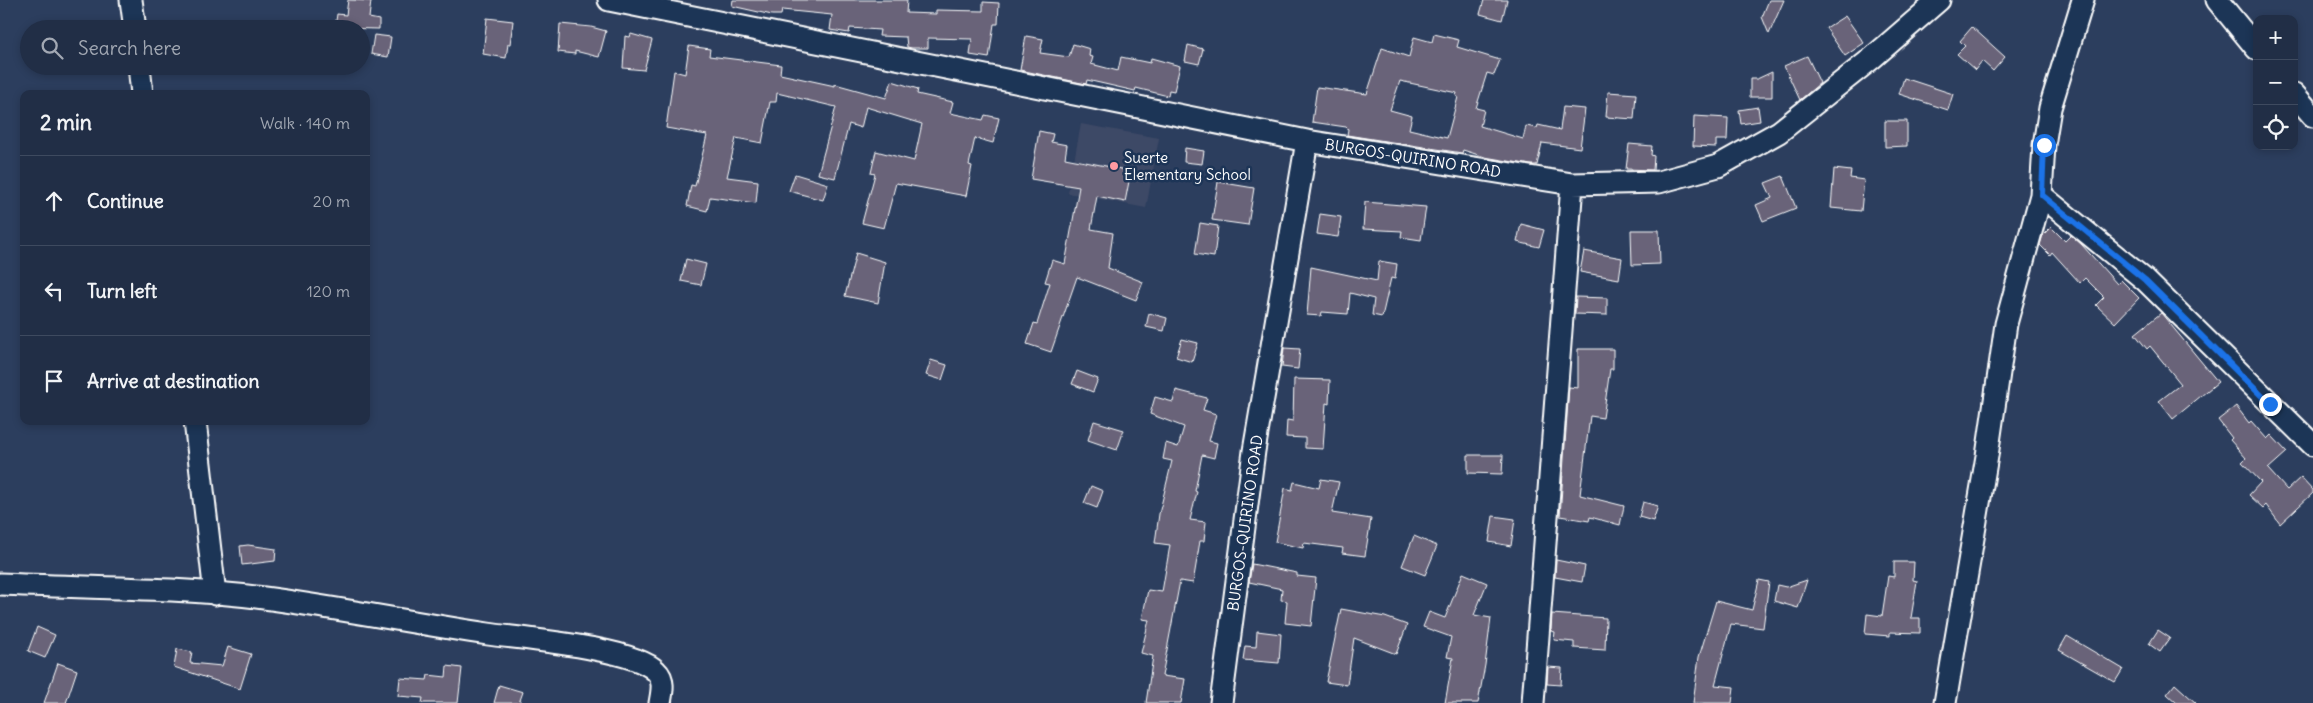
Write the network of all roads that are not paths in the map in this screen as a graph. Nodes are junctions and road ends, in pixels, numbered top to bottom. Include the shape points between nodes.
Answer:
1 (132, 0) edge
2 (609, 0) edge
3 (1939, 0) edge
4 (2083, 0) edge
5 (2217, 0) edge
6 (134, 20) edge
7 (2253, 44) edge
8 (140, 75) edge
9 (142, 90) edge
10 (2298, 99) edge
11 (2313, 116) edge
12 (1307, 141) junction
13 (1572, 184) junction
14 (2042, 195) junction
15 (195, 425) edge
16 (2313, 445) edge
17 (0, 584) edge
18 (215, 594) junction
19 (660, 703) edge
20 (1221, 703) edge
21 (1532, 703) edge
22 (1945, 703) edge

1 - 6 street
2 - 12 street
3 - 13 street, BURGOS-QUIRINO ROAD via 1779,132 1718,166 1659,182
4 - 14 street via 2050,108 2044,145
5 - 7 street
8 - 9 street
10 - 11 street
12 - 13 street, BURGOS-QUIRINO ROAD
12 - 20 street, BURGOS-QUIRINO ROAD via 1254,451
13 - 21 street
14 - 16 street via 2145,280
14 - 22 street via 2006,324 1986,465
15 - 18 street
17 - 18 street
18 - 19 street via 264,598 580,647 638,659 657,671 663,686

